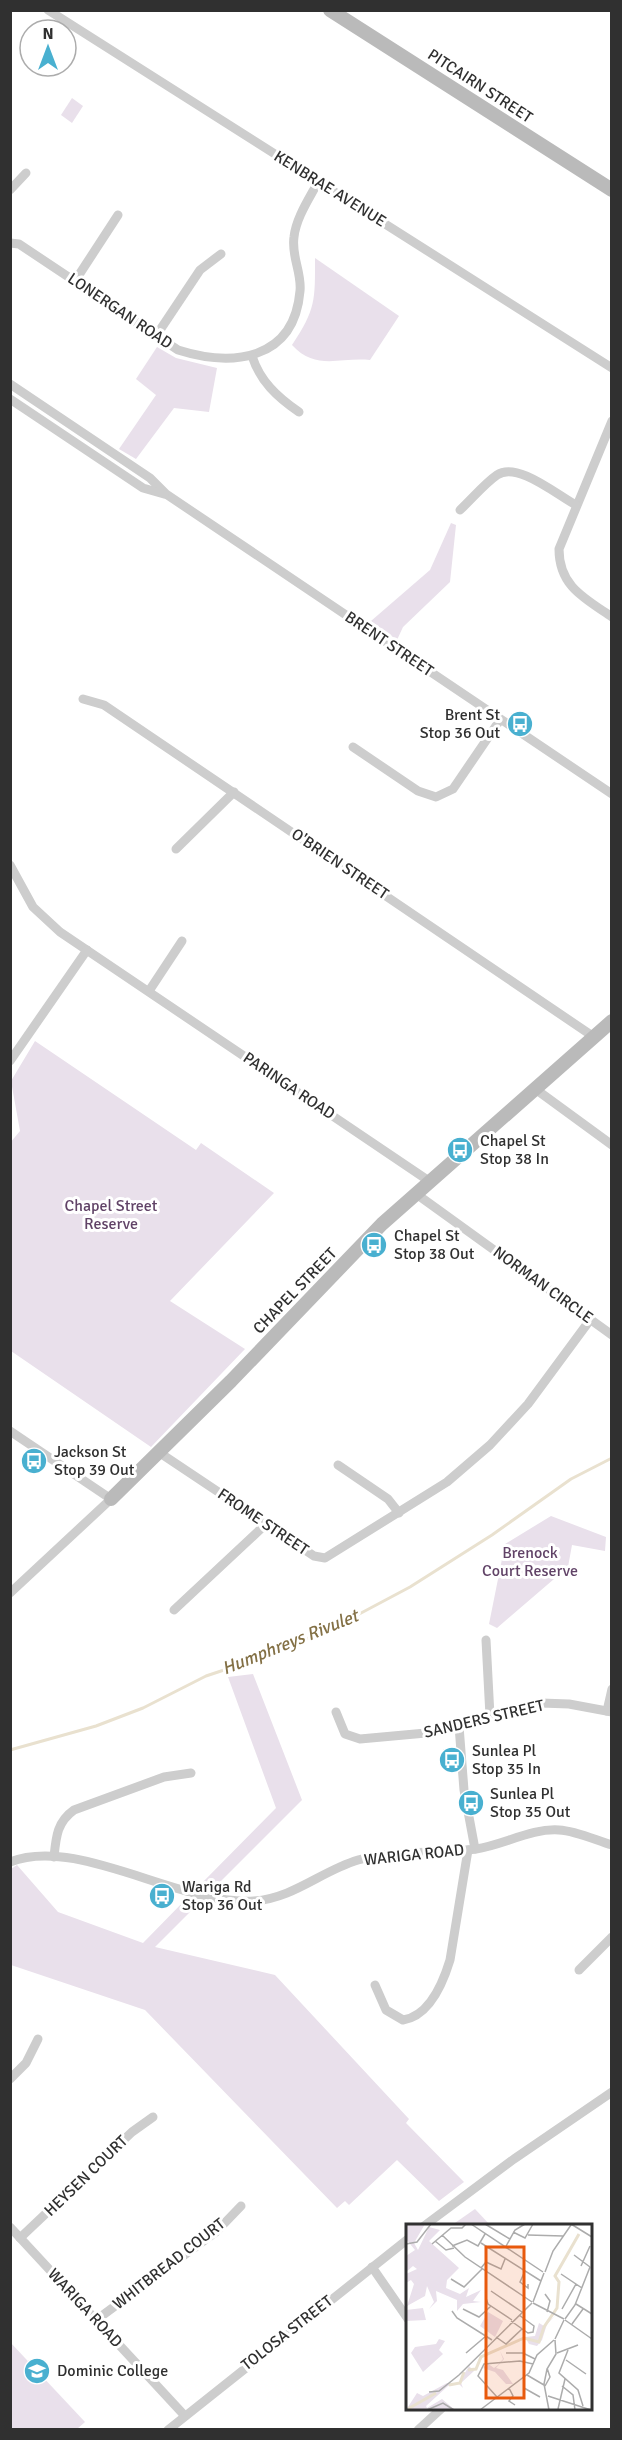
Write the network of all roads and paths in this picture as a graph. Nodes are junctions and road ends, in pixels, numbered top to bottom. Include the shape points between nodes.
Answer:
1 (48, 10) edge
2 (330, 10) edge
3 (26, 172) dead end
4 (318, 182) junction
5 (10, 190) edge
6 (612, 190) edge
7 (118, 215) dead end
8 (10, 243) edge
9 (221, 254) dead end
10 (75, 281) junction
11 (156, 336) junction
12 (252, 356) junction
13 (612, 368) edge
14 (10, 384) edge
15 (10, 399) edge
16 (299, 411) dead end
17 (612, 421) edge
18 (166, 494) junction
19 (576, 505) junction
20 (460, 510) dead end
21 (612, 617) edge
22 (83, 699) dead end
23 (500, 720) junction
24 (353, 747) dead end
25 (234, 792) junction
26 (612, 794) edge
27 (176, 849) dead end
28 (10, 865) edge
29 (182, 940) dead end
30 (87, 950) junction
31 (149, 991) junction
32 (612, 1022) edge
33 (594, 1037) junction
34 (10, 1061) edge
35 (534, 1088) junction
36 (612, 1144) edge
37 (429, 1181) junction
38 (415, 1193) junction
39 (590, 1320) junction
40 (612, 1335) edge
41 (10, 1431) edge
42 (160, 1453) junction
43 (338, 1465) dead end
44 (111, 1499) junction
45 (399, 1513) junction
46 (266, 1524) junction
47 (10, 1593) edge
48 (174, 1610) dead end
49 (486, 1640) dead end
50 (612, 1689) edge
51 (336, 1712) dead end
52 (609, 1712) edge
53 (490, 1716) junction
54 (459, 1726) junction
55 (191, 1773) dead end
56 (612, 1845) edge
57 (472, 1850) junction
58 (54, 1857) junction
59 (10, 1862) edge
60 (612, 1937) edge
61 (579, 1970) dead end
62 (375, 1985) dead end
63 (38, 2039) dead end
64 (10, 2079) edge
65 (612, 2092) edge
66 (153, 2117) dead end
67 (241, 2206) dead end
68 (427, 2224) edge
69 (10, 2227) edge
70 (20, 2238) junction
71 (406, 2240) edge
72 (372, 2266) junction
73 (406, 2316) edge
74 (96, 2320) junction
75 (441, 2410) edge
76 (185, 2416) junction
77 (168, 2430) edge
78 (418, 2430) edge

1 - 4 street, KENBRAE AVENUE
2 - 6 street, PITCAIRN STREET
3 - 5 street
4 - 12 street, LONERGAN ROAD via 294,233 292,252 300,288 290,325 280,339
4 - 13 street, KENBRAE AVENUE
7 - 10 street
8 - 10 street, LONERGAN ROAD via 19,244
9 - 11 street via 200,270
10 - 11 street, LONERGAN ROAD
11 - 12 street, LONERGAN ROAD via 178,350 202,357 227,360
12 - 16 street via 258,374 268,386
14 - 18 street, BRENT STREET via 150,478
15 - 18 street, BRENT STREET via 143,488
17 - 19 street
18 - 23 street, BRENT STREET
19 - 20 street via 512,470 498,474
19 - 21 street via 559,549 560,567 574,591
22 - 25 street, O'BRIEN STREET via 104,705
23 - 24 street via 453,789 436,797 418,791
23 - 26 street, BRENT STREET
25 - 27 street
25 - 33 street, O'BRIEN STREET
28 - 30 street, PARINGA ROAD via 33,906 60,932
29 - 31 street
30 - 31 street, PARINGA ROAD
30 - 34 street
31 - 37 street, PARINGA ROAD
32 - 33 street, CHAPEL STREET
33 - 35 street, CHAPEL STREET
35 - 36 street
35 - 37 street, CHAPEL STREET
37 - 38 street, CHAPEL STREET
38 - 39 street, NORMAN CIRCLE
38 - 42 street, CHAPEL STREET
39 - 40 street, NORMAN CIRCLE
39 - 45 street, FROME STREET via 535,1395 496,1439 447,1482
41 - 44 street
42 - 44 street, CHAPEL STREET
42 - 46 street, FROME STREET
43 - 45 street via 387,1499
44 - 47 street, CHAPEL STREET
45 - 46 street, FROME STREET via 325,1558 314,1556
46 - 48 street
49 - 53 street
50 - 52 street
51 - 54 street, SANDERS STREET via 345,1734 360,1739 410,1736
52 - 53 street, SANDERS STREET via 555,1702
53 - 54 street, SANDERS STREET
54 - 57 street
55 - 58 street via 164,1777 74,1810 58,1828
56 - 57 street, WARIGA ROAD via 553,1830
57 - 58 street, WARIGA ROAD via 360,1859 294,1892 253,1901 201,1895 90,1863
57 - 62 street via 446,1975 432,1998 416,2015 402,2020 386,2010
58 - 59 street, WARIGA ROAD
60 - 61 street
63 - 64 street via 26,2063
65 - 68 street via 514,2158
66 - 70 street, HEYSEN COURT via 132,2132
67 - 74 street, WHITBREAD COURT via 217,2232
69 - 70 street, WARIGA ROAD
70 - 74 street, WARIGA ROAD
71 - 72 street, TOLOSA STREET
72 - 73 street
72 - 76 street, TOLOSA STREET
74 - 76 street, WARIGA ROAD
75 - 78 street
76 - 77 street, TOLOSA STREET

